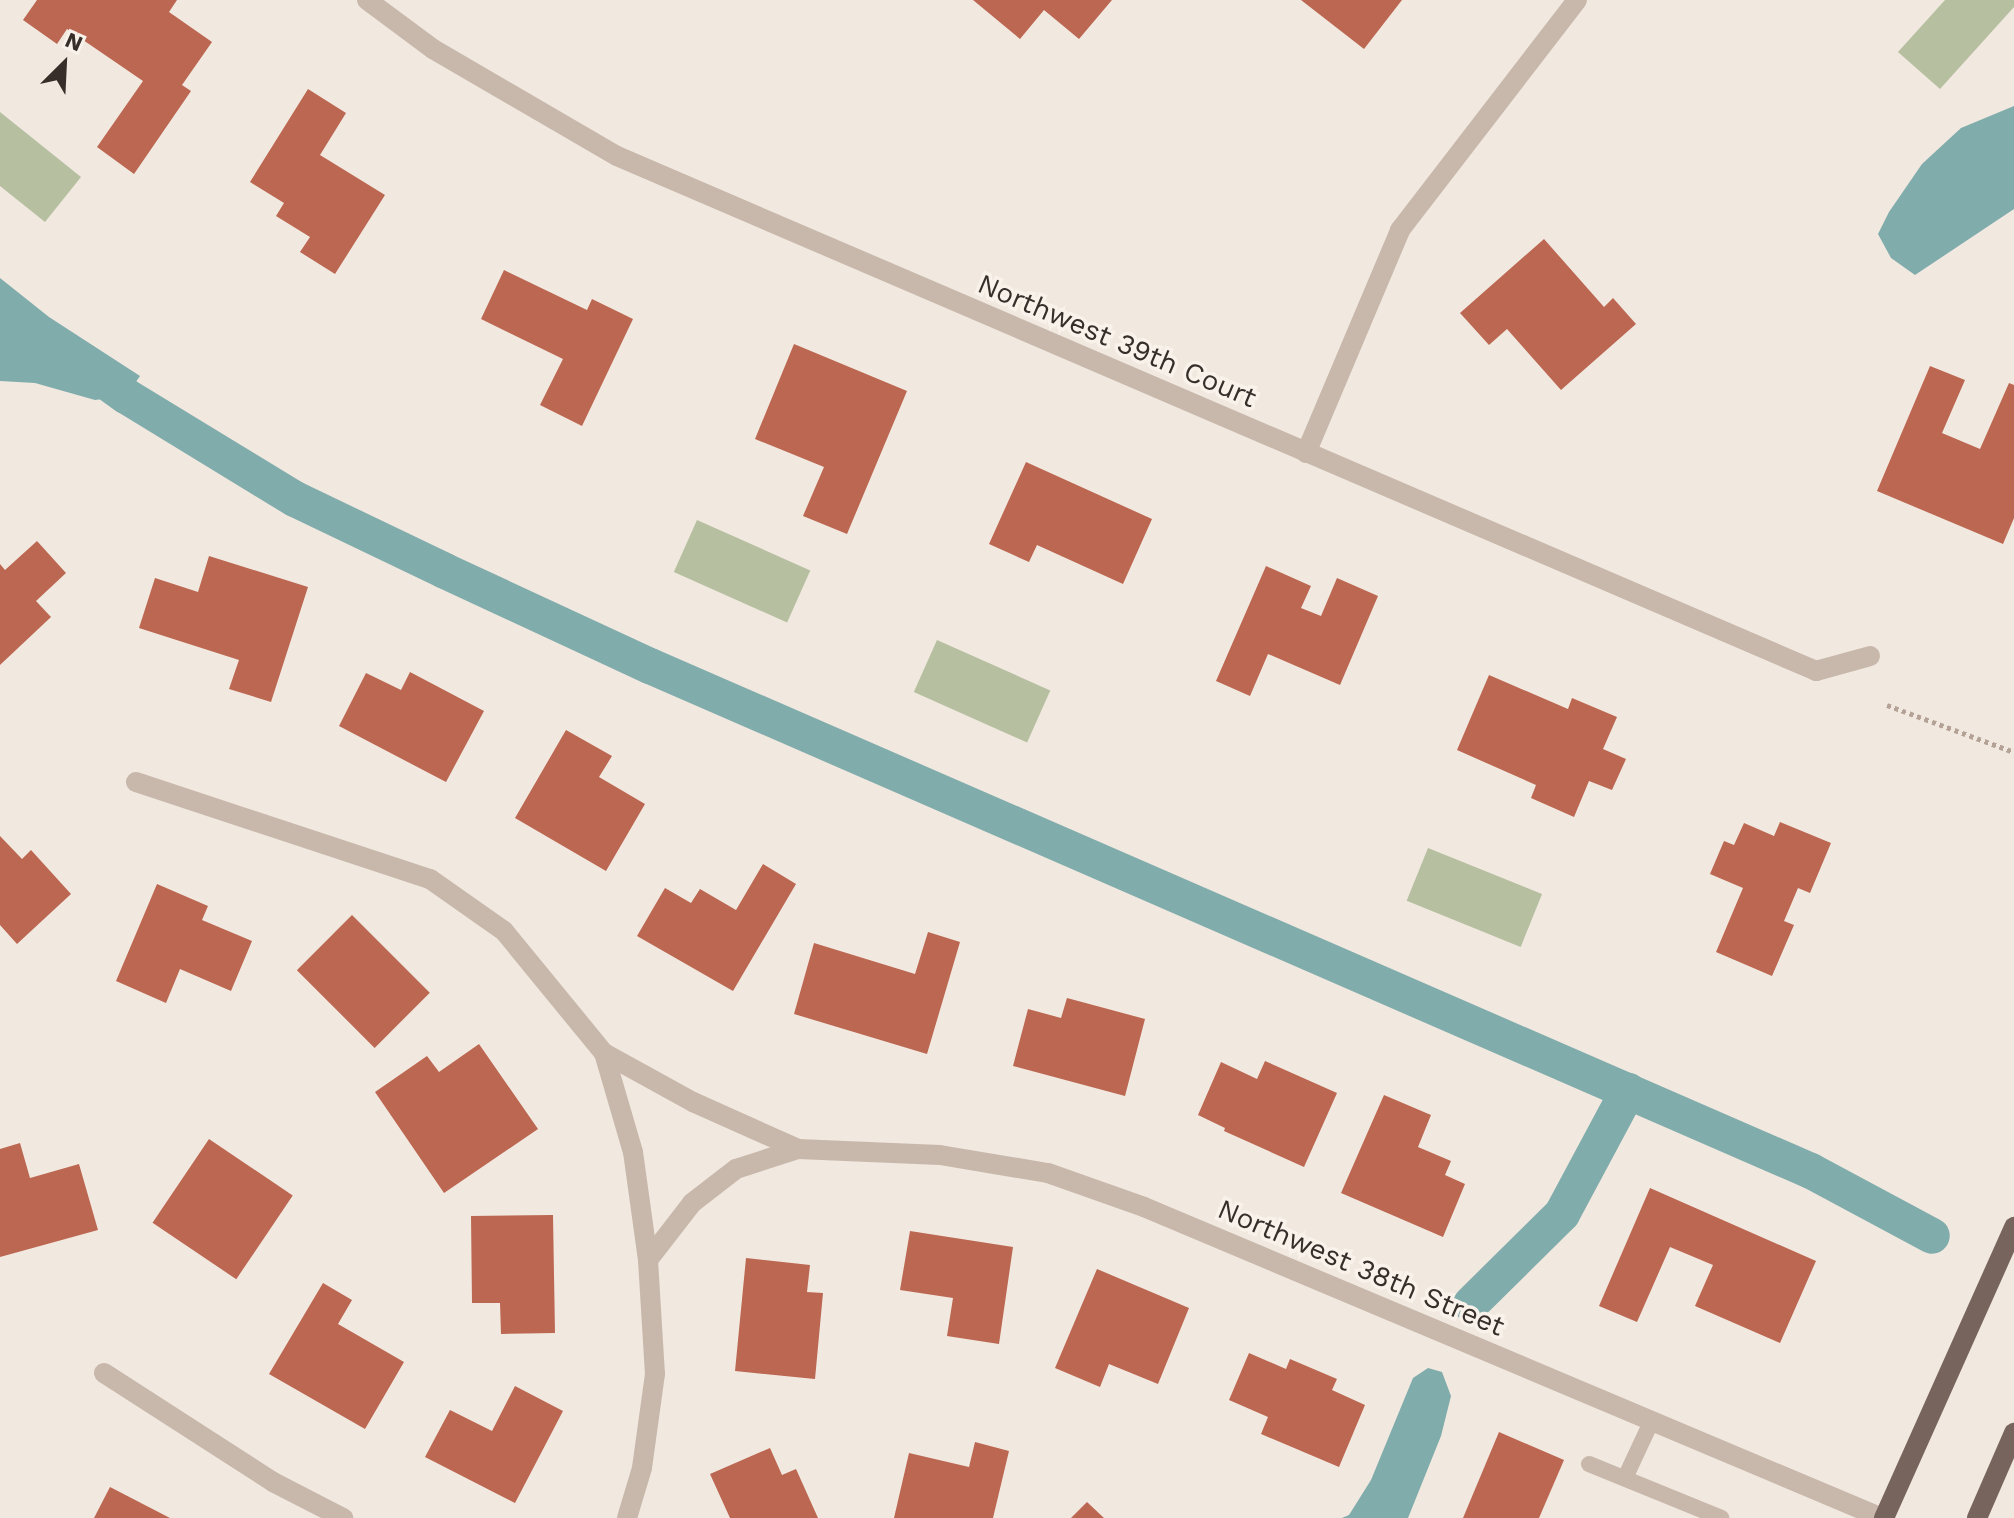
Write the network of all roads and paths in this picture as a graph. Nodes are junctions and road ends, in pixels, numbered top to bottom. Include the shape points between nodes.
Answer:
1 (367, 0) edge
2 (1577, 0) edge
3 (1306, 453) junction
4 (1870, 656) dead end
5 (1887, 705) dead end
6 (2014, 752) edge
7 (136, 782) dead end
8 (604, 1053) junction
9 (798, 1149) junction
10 (2014, 1227) edge
11 (648, 1260) junction
12 (104, 1373) dead end
13 (1652, 1420) junction
14 (2014, 1433) edge
15 (1589, 1464) dead end
16 (1625, 1478) junction
17 (343, 1518) edge
18 (627, 1518) edge
19 (1721, 1518) edge
20 (1883, 1518) edge
21 (1977, 1518) edge

1 - 3 street, Northwest 39th Court via 433,49 617,156
2 - 3 street via 1400,230
3 - 4 street, Northwest 39th Court via 1816,671
5 - 6 path
7 - 8 street, Northwest 38th Street via 430,879 504,931
8 - 9 street, Northwest 38th Street via 693,1102
8 - 11 street, Northwest 38th Street via 633,1152
9 - 11 street, Northwest 38th Street via 736,1169 692,1203
9 - 13 street, Northwest 38th Street via 940,1155 1048,1173 1144,1207
10 - 20 main road
11 - 18 street via 655,1374 642,1468
12 - 17 street via 273,1482
13 - 16 lane
13 - 20 street, Northwest 38th Street
14 - 21 main road
15 - 16 lane
16 - 19 lane

